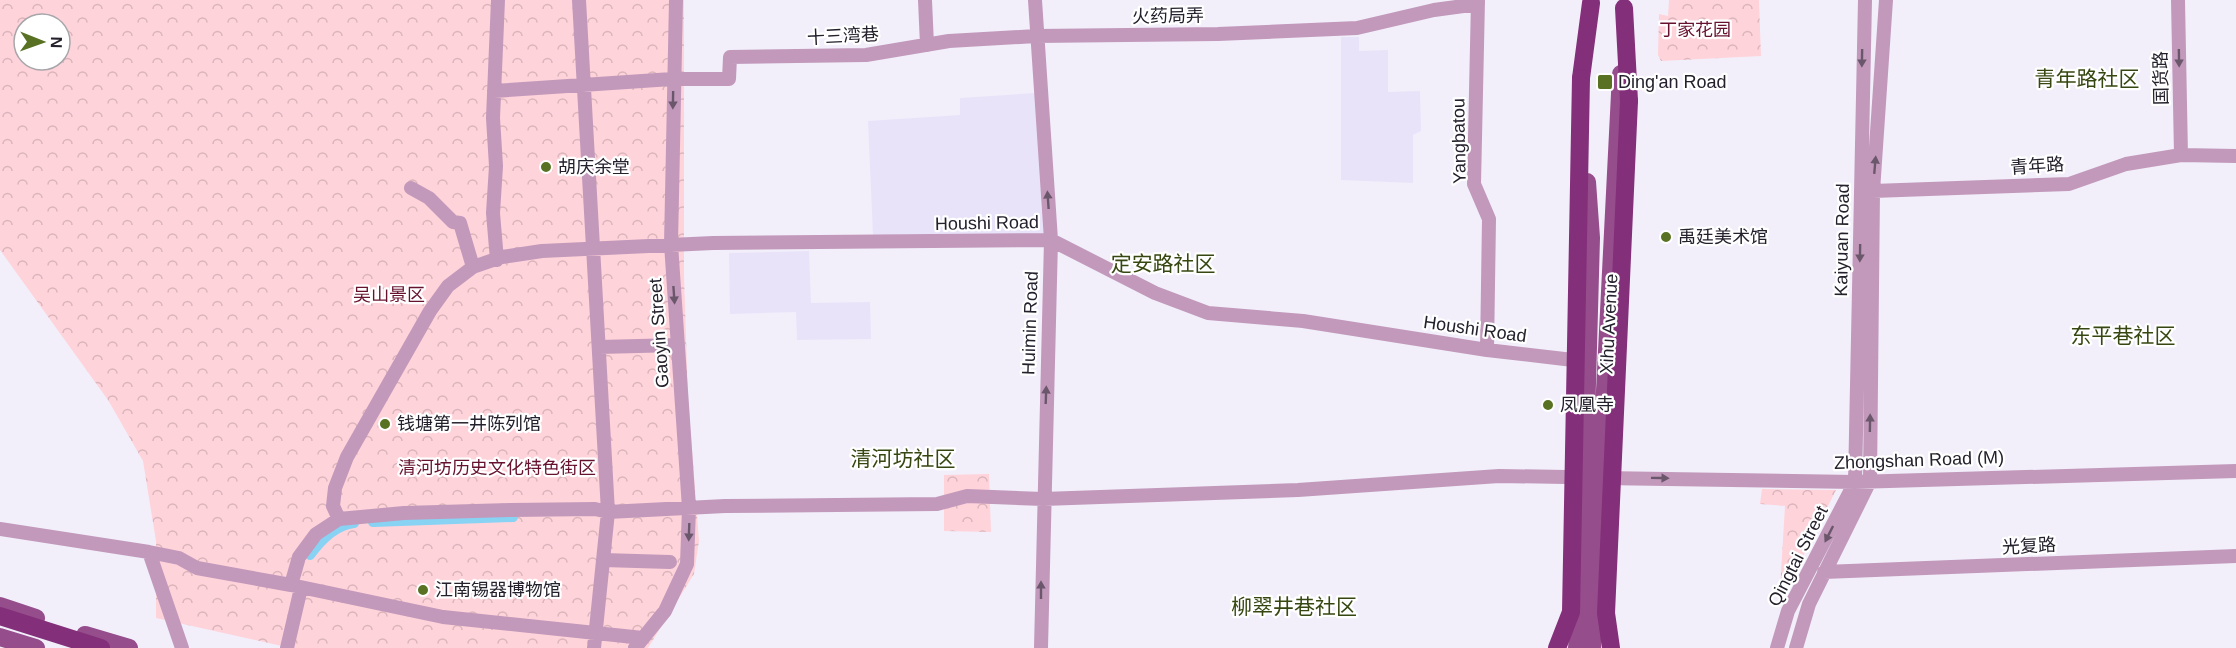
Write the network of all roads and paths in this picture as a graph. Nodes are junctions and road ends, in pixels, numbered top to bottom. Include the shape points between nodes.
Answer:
1 (498, 0) edge
2 (579, 0) edge
3 (676, 0) edge
4 (925, 0) edge
5 (1035, 0) edge
6 (1865, 0) edge
7 (1886, 0) edge
8 (2178, 0) edge
9 (1478, 2) edge
10 (1591, 2) edge
11 (1624, 4) edge
12 (1036, 36) junction
13 (927, 45) junction
14 (672, 79) junction
15 (583, 86) junction
16 (494, 91) junction
17 (2181, 155) junction
18 (2236, 156) edge
19 (411, 188) dead end
20 (1873, 191) junction
21 (1051, 240) junction
22 (670, 244) junction
23 (593, 248) junction
24 (497, 260) junction
25 (473, 267) junction
26 (678, 345) junction
27 (599, 347) junction
28 (1487, 350) junction
29 (1573, 360) dead end
30 (2236, 471) edge
31 (1584, 478) junction
32 (1870, 481) junction
33 (1855, 482) junction
34 (1043, 499) junction
35 (689, 508) junction
36 (608, 512) junction
37 (339, 519) junction
38 (0, 529) edge
39 (149, 552) junction
40 (2236, 556) edge
41 (603, 560) junction
42 (670, 562) dead end
43 (1824, 572) junction
44 (296, 587) junction
45 (0, 606) edge
46 (0, 616) edge
47 (0, 629) edge
48 (595, 633) junction
49 (0, 637) edge
50 (639, 643) edge
51 (36, 648) edge
52 (61, 648) edge
53 (101, 648) edge
54 (129, 648) edge
55 (182, 648) edge
56 (287, 648) edge
57 (594, 648) edge
58 (1041, 648) edge
59 (1559, 648) edge
60 (1577, 648) edge
61 (1592, 648) edge
62 (1611, 648) edge
63 (1777, 648) edge
64 (1796, 648) edge

1 - 16 street
2 - 15 street
3 - 14 street, Gaoyin Street
4 - 13 street
5 - 12 street, Huimin Road
6 -> 33 street, Kaiyuan Road
20 -> 7 street, Kaiyuan Road
8 -> 17 street, 国货路
9 - 12 street, 火药局弄 via 1357,28
9 - 28 street, Yangbatou via 1474,184 1489,219
10 - 31 main road via 1587,202 1591,238
10 - 59 highway, bridge via 1581,78 1571,612
11 - 31 main road, Xihu Avenue
11 - 62 highway, bridge via 1629,101 1606,613
12 - 13 street, 十三湾巷
21 -> 12 street, Huimin Road
13 - 14 street, 十三湾巷 via 866,55 730,57 729,79
14 - 15 street
14 -> 22 street, Gaoyin Street
15 - 16 street
15 - 23 street
16 - 24 street via 493,213
17 - 18 street, 青年路
17 - 20 street, 青年路 via 2126,164 2068,184
19 - 25 street via 429,198 453,222 460,223
32 -> 20 street, Kaiyuan Road
21 - 22 street, Houshi Road
21 - 28 street, Houshi Road via 1155,293 1208,314 1303,321
34 -> 21 street, Huimin Road
22 - 23 street, Houshi Road
22 -> 26 street, Gaoyin Street
23 - 24 street, Houshi Road via 542,250
23 - 27 street
24 - 25 street, Houshi Road
25 - 37 street via 448,286 430,311 367,420 335,488 333,506
26 - 27 street
26 - 35 street, Gaoyin Street
27 - 36 street
28 - 29 street, Houshi Road
30 - 32 street, Zhongshan Road (M)
31 -> 33 street, Zhongshan Road (M)
31 - 34 street, Zhongshan Road (M) via 1499,476 1298,490
31 - 59 main road via 1576,490
31 - 60 main road
31 - 61 main road, Xihu Avenue
32 - 33 street, Zhongshan Road (M)
32 - 43 street, Qingtai Street
33 -> 63 street, Qingtai Street via 1788,611
34 - 35 street, Zhongshan Road (M) via 967,496 937,504
58 -> 34 street, Huimin Road
35 - 36 street, Zhongshan Road (M)
35 -> 50 street, Gaoyin Street via 687,564 665,611
36 - 37 street, Zhongshan Road (M) via 595,509 383,514
36 - 41 street
37 - 44 street via 316,534 299,557
38 - 39 street
39 - 44 street via 179,558 197,568
39 - 55 street
40 - 43 street, 光复路
41 - 42 street
41 - 48 street
43 - 64 street, Qingtai Street via 1809,604
44 - 48 street via 443,617
44 - 56 street
45 - 54 main road
46 - 53 highway
47 - 52 highway
48 - 50 street
48 - 57 street
49 - 51 main road

